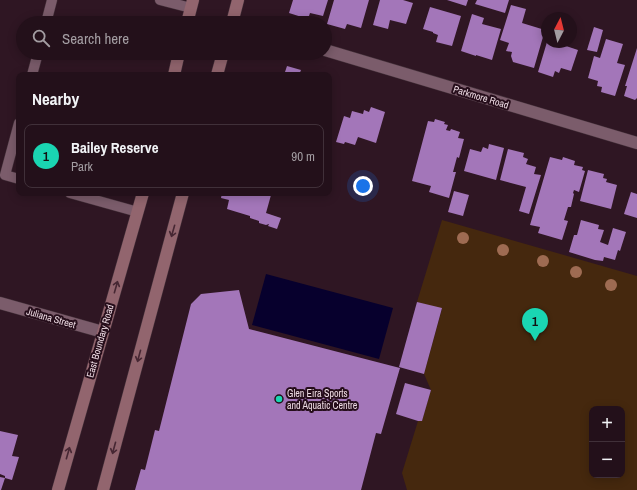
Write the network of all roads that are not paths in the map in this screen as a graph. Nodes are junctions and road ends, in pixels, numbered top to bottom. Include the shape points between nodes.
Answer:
1 (52, 0) edge
2 (160, 0) edge
3 (238, 0) edge
4 (192, 4) edge
5 (48, 16) edge
6 (189, 16) edge
7 (234, 16) edge
8 (332, 52) edge
9 (36, 60) edge
10 (177, 60) edge
11 (221, 60) edge
12 (33, 72) edge
13 (175, 72) edge
14 (218, 72) edge
15 (16, 134) edge
16 (637, 143) edge
17 (16, 178) edge
18 (81, 196) edge
19 (142, 196) edge
20 (182, 196) edge
21 (138, 212) junction
22 (0, 303) edge
23 (103, 332) junction
24 (58, 490) edge
25 (103, 490) edge

1 - 5 lane
2 - 4 lane
3 - 7 main road
4 - 6 main road
8 - 16 street, Parkmore Road
9 - 12 lane
10 - 13 main road
11 - 14 main road
15 - 17 lane via 5,175
18 - 21 lane
19 - 21 main road, East Boundary Road
20 -> 25 main road
23 -> 21 main road, East Boundary Road
22 - 23 street, Juliana Street
24 -> 23 main road, East Boundary Road

